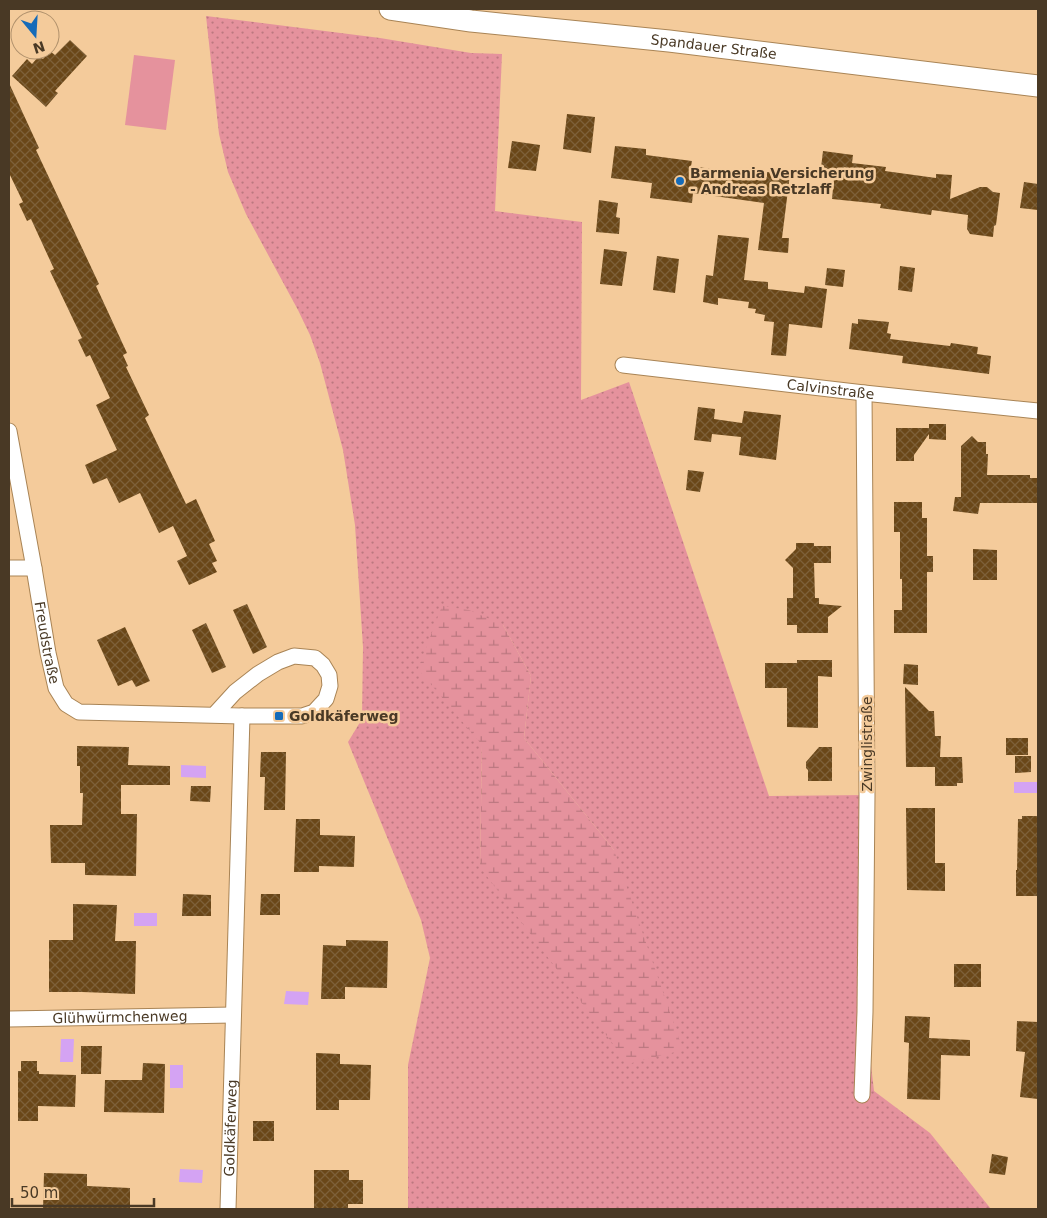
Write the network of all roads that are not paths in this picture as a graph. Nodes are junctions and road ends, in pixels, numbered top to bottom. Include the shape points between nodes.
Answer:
1 (390, 9) edge
2 (1038, 86) edge
3 (623, 365) dead end
4 (864, 393) junction
5 (1038, 411) edge
6 (9, 431) edge
7 (9, 568) edge
8 (34, 568) junction
9 (214, 715) junction
10 (242, 716) junction
11 (233, 1015) junction
12 (9, 1019) edge
13 (862, 1095) dead end
14 (228, 1209) edge

1 - 2 main road, Spandauer Straße
3 - 4 street, Calvinstraße
4 - 5 street, Calvinstraße
4 - 13 street, Zwinglistraße via 868,794
6 - 8 street, Freudstraße
7 - 8 street
8 - 9 street, Freudstraße via 56,688 66,704 79,712
9 - 10 street, Freudstraße
9 - 10 street, Freudstraße via 235,692 258,674 294,656 315,658 329,675 326,699 314,712 302,716
10 - 11 street, Goldkäferweg
11 - 12 street, Glühwürmchenweg
11 - 14 street, Goldkäferweg

